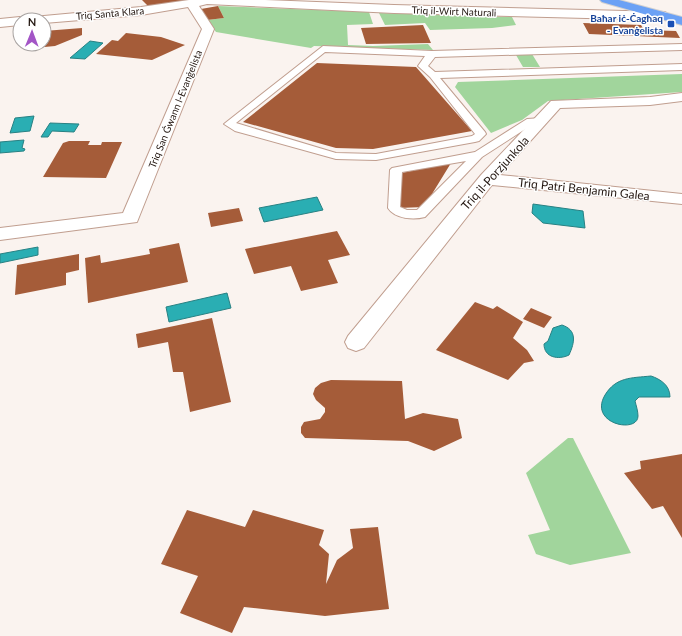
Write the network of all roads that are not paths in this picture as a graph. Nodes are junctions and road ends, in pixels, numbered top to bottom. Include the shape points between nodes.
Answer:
1 (606, 0) edge
2 (645, 0) edge
3 (201, 1) edge
4 (587, 1) dead end
5 (394, 4) edge
6 (682, 10) edge
7 (557, 13) junction
8 (665, 16) junction
9 (52, 19) edge
10 (682, 21) edge
11 (12, 22) edge
12 (0, 23) edge
13 (682, 46) edge
14 (432, 54) junction
15 (682, 67) edge
16 (433, 75) junction
17 (682, 97) edge
18 (542, 122) junction
19 (478, 155) junction
20 (487, 179) junction
21 (682, 199) edge
22 (0, 234) edge
23 (356, 342) dead end

1 - 8 highway
2 - 6 highway
3 - 5 street, Triq il-Wirt Naturali
3 - 9 street, Triq Santa Klara via 141,11
3 - 22 street, Triq San Ġwann l-Evanġelista via 208,29 130,218
4 - 7 street, Triq il-Wirt Naturali via 588,5 581,11
5 - 7 street, Triq il-Wirt Naturali
7 - 8 street, Triq il-Wirt Naturali
8 - 10 highway
11 - 12 street
13 - 14 lane
14 - 16 lane via 423,66
14 - 16 lane via 323,49 229,124 336,156 376,157 475,139 481,134
15 - 16 lane
17 - 18 street, Triq il-Porzjunkola via 650,101 556,104
18 - 19 lane via 531,121
18 - 20 street, Triq il-Porzjunkola
19 - 19 lane via 421,214 414,215 394,208 396,170
20 - 21 street, Triq Patri Benjamin Galea
20 - 23 street, Triq il-Porzjunkola

